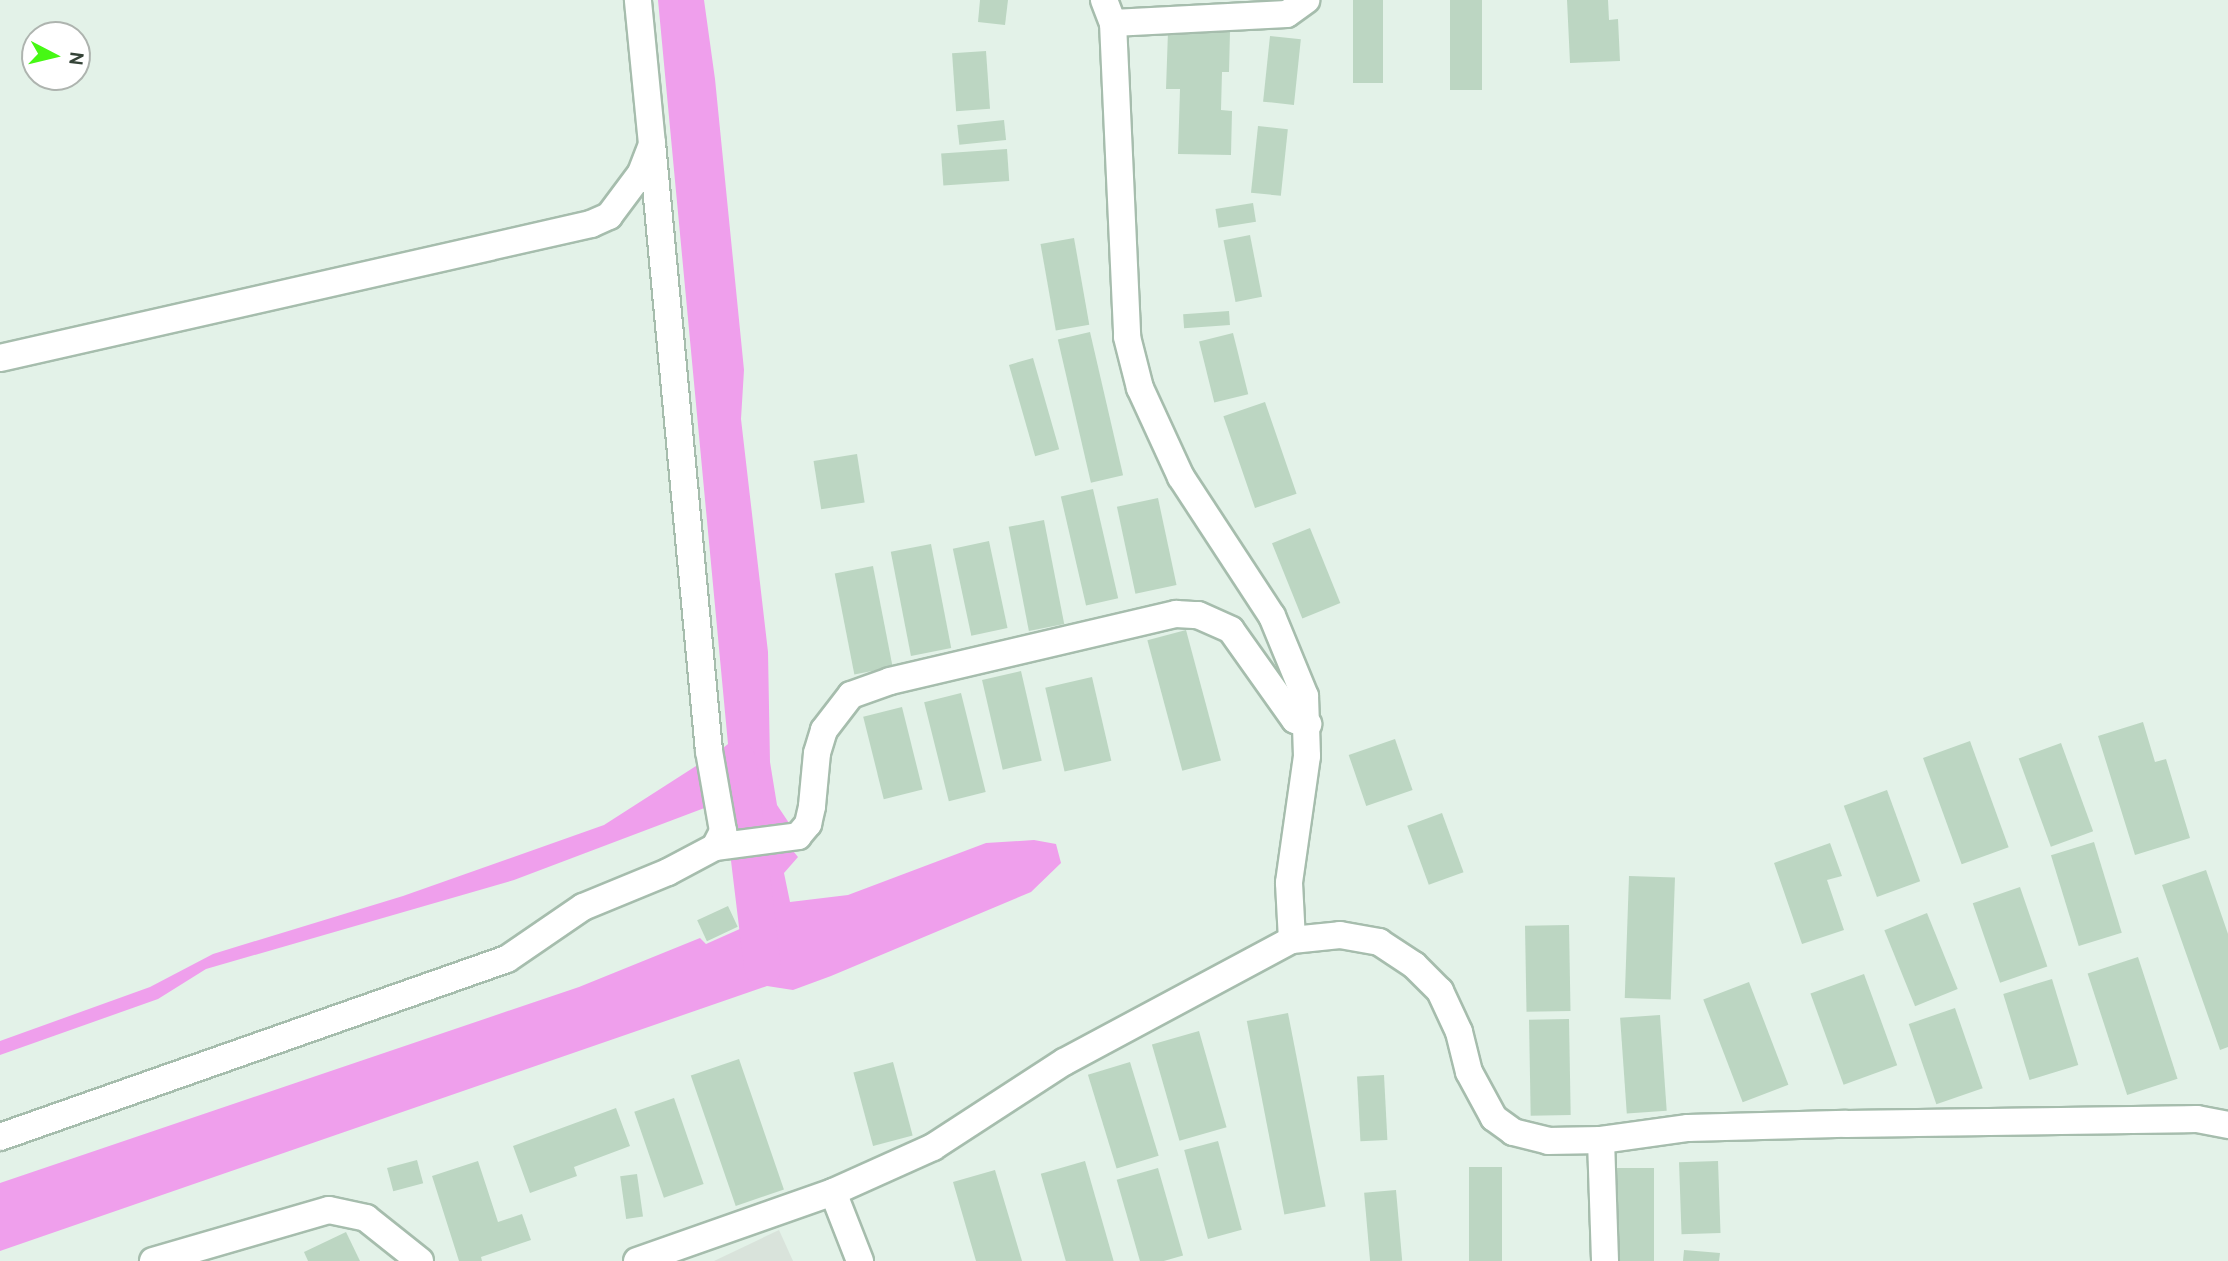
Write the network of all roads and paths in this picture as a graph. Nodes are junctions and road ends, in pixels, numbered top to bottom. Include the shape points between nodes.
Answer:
1 (638, 0) edge
2 (1306, 0) edge
3 (1108, 12) edge
4 (652, 144) junction
5 (0, 358) edge
6 (1308, 724) junction
7 (726, 846) junction
8 (1292, 940) junction
9 (2228, 1125) edge
10 (0, 1138) edge
11 (1601, 1140) junction
12 (833, 1192) junction
13 (153, 1261) edge
14 (420, 1261) edge
15 (637, 1261) edge
16 (860, 1261) edge
17 (1605, 1261) edge

1 - 4 street
2 - 3 street via 1287,14
3 - 6 street via 1127,337 1140,387 1181,477 1272,616 1304,696
4 - 5 street via 641,173 619,203 608,216 591,224
4 - 7 street via 709,751
6 - 7 street via 1294,720 1231,629 1198,615 1176,614 890,681 851,695 824,730 808,824 798,836
6 - 8 street via 1289,883
7 - 10 street via 583,906 507,959
8 - 11 street via 1340,935 1379,942 1414,965 1440,991 1459,1032 1469,1072 1494,1118 1513,1132 1548,1141
8 - 12 street via 1064,1062 933,1147
9 - 11 street via 2197,1119 1688,1128
11 - 17 street
12 - 15 street
12 - 16 street
13 - 14 street via 329,1210 366,1218

